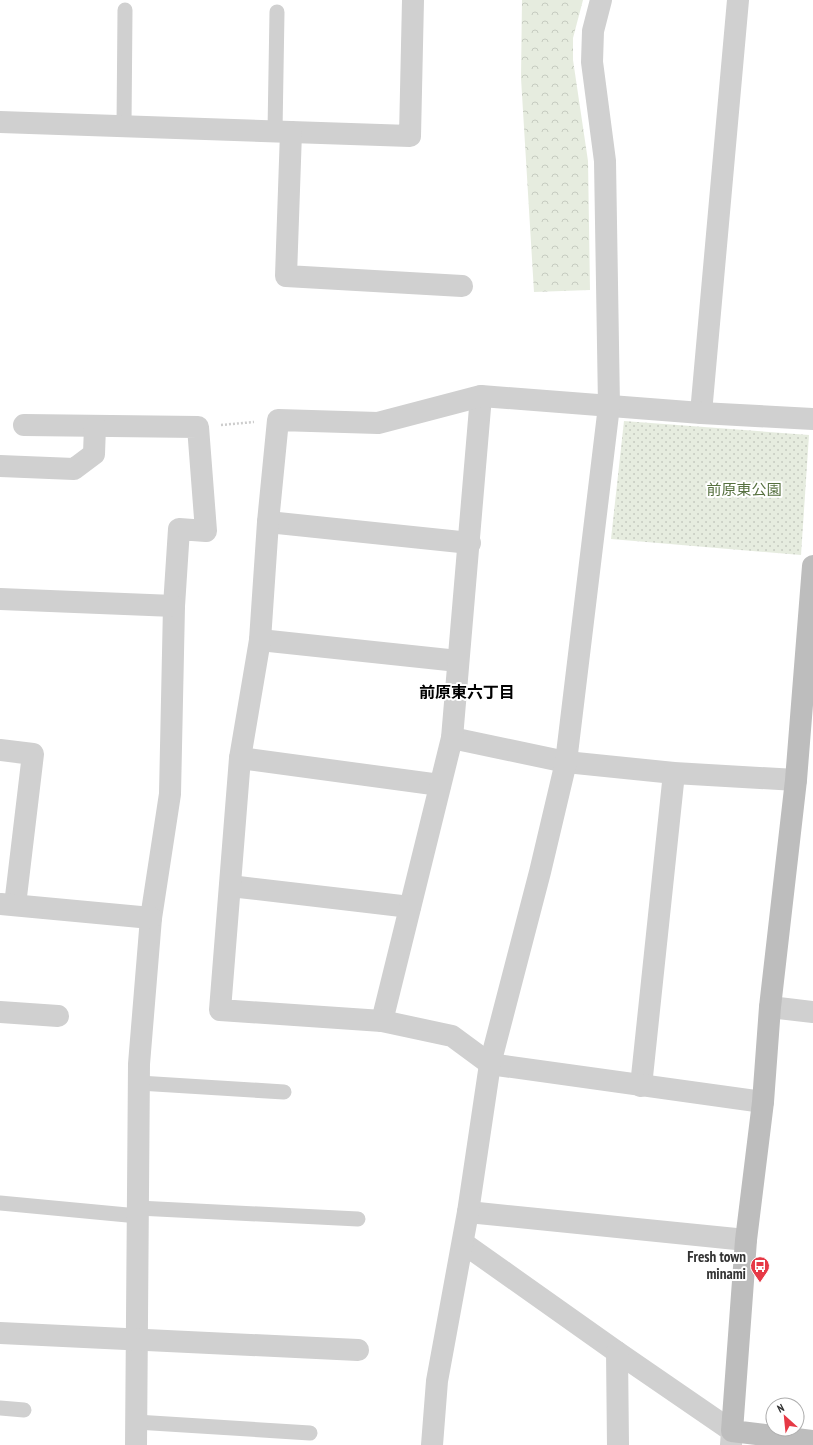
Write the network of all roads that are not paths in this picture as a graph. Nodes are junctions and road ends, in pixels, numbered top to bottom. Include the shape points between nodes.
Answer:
1 (413, 0) edge
2 (601, 0) edge
3 (738, 0) edge
4 (125, 10) dead end
5 (278, 12) dead end
6 (0, 122) edge
7 (124, 126) junction
8 (283, 131) junction
9 (462, 286) dead end
10 (481, 396) junction
11 (609, 406) junction
12 (701, 413) junction
13 (813, 419) edge
14 (24, 425) dead end
15 (95, 426) junction
16 (0, 466) edge
17 (268, 522) junction
18 (470, 543) junction
19 (813, 566) edge
20 (0, 599) edge
21 (174, 606) junction
22 (260, 640) junction
23 (458, 660) junction
24 (452, 738) junction
25 (0, 750) edge
26 (240, 758) junction
27 (566, 762) junction
28 (674, 773) junction
29 (796, 780) junction
30 (440, 785) junction
31 (230, 886) junction
32 (7, 904) edge
33 (410, 907) junction
34 (151, 918) junction
35 (770, 1007) junction
36 (0, 1012) edge
37 (813, 1012) edge
38 (58, 1016) dead end
39 (382, 1021) junction
40 (490, 1064) junction
41 (139, 1082) junction
42 (641, 1086) junction
43 (284, 1092) dead end
44 (763, 1102) junction
45 (0, 1203) edge
46 (138, 1212) junction
47 (468, 1212) junction
48 (358, 1219) dead end
49 (746, 1240) junction
50 (463, 1243) junction
51 (0, 1333) edge
52 (136, 1340) junction
53 (358, 1350) dead end
54 (617, 1352) junction
55 (0, 1408) edge
56 (24, 1410) dead end
57 (136, 1422) junction
58 (310, 1433) dead end
59 (732, 1438) edge
60 (813, 1441) edge
61 (136, 1445) edge
62 (432, 1445) edge
63 (618, 1445) edge

1 - 8 street via 410,136
2 - 11 street via 593,31 592,62 605,161
3 - 12 street
4 - 7 lane
5 - 8 lane
6 - 7 street
7 - 8 street
8 - 9 street via 286,276
10 - 11 street
10 - 17 street via 378,424 278,420
10 - 18 street
11 - 12 street
11 - 27 street
12 - 13 street
14 - 15 street
15 - 16 street via 94,454 74,469
15 - 21 street via 198,427 206,531 179,529
17 - 18 street
17 - 22 street
18 - 23 street
19 - 29 street
20 - 21 street
21 - 34 street via 170,794
22 - 23 street
22 - 26 street
23 - 24 street
24 - 27 street
24 - 30 street
25 - 32 street via 33,754
26 - 30 street
26 - 31 street
27 - 28 street
27 - 40 street
28 - 29 street
28 - 42 street
29 - 35 street
30 - 33 street
31 - 33 street
31 - 39 street via 220,1010
32 - 34 street
33 - 39 street
34 - 41 street
35 - 37 street
35 - 44 street
36 - 38 street
39 - 40 street via 452,1036
40 - 42 street
40 - 47 street
41 - 43 lane
41 - 46 street
42 - 44 street
44 - 49 street
45 - 46 lane
46 - 48 lane
46 - 52 street
47 - 49 street
47 - 50 street
49 - 59 street
50 - 54 street
50 - 62 street via 437,1381
51 - 52 street
52 - 53 street
52 - 57 street
54 - 59 street
54 - 63 street
55 - 56 lane
57 - 58 lane
57 - 61 street
59 - 60 street

